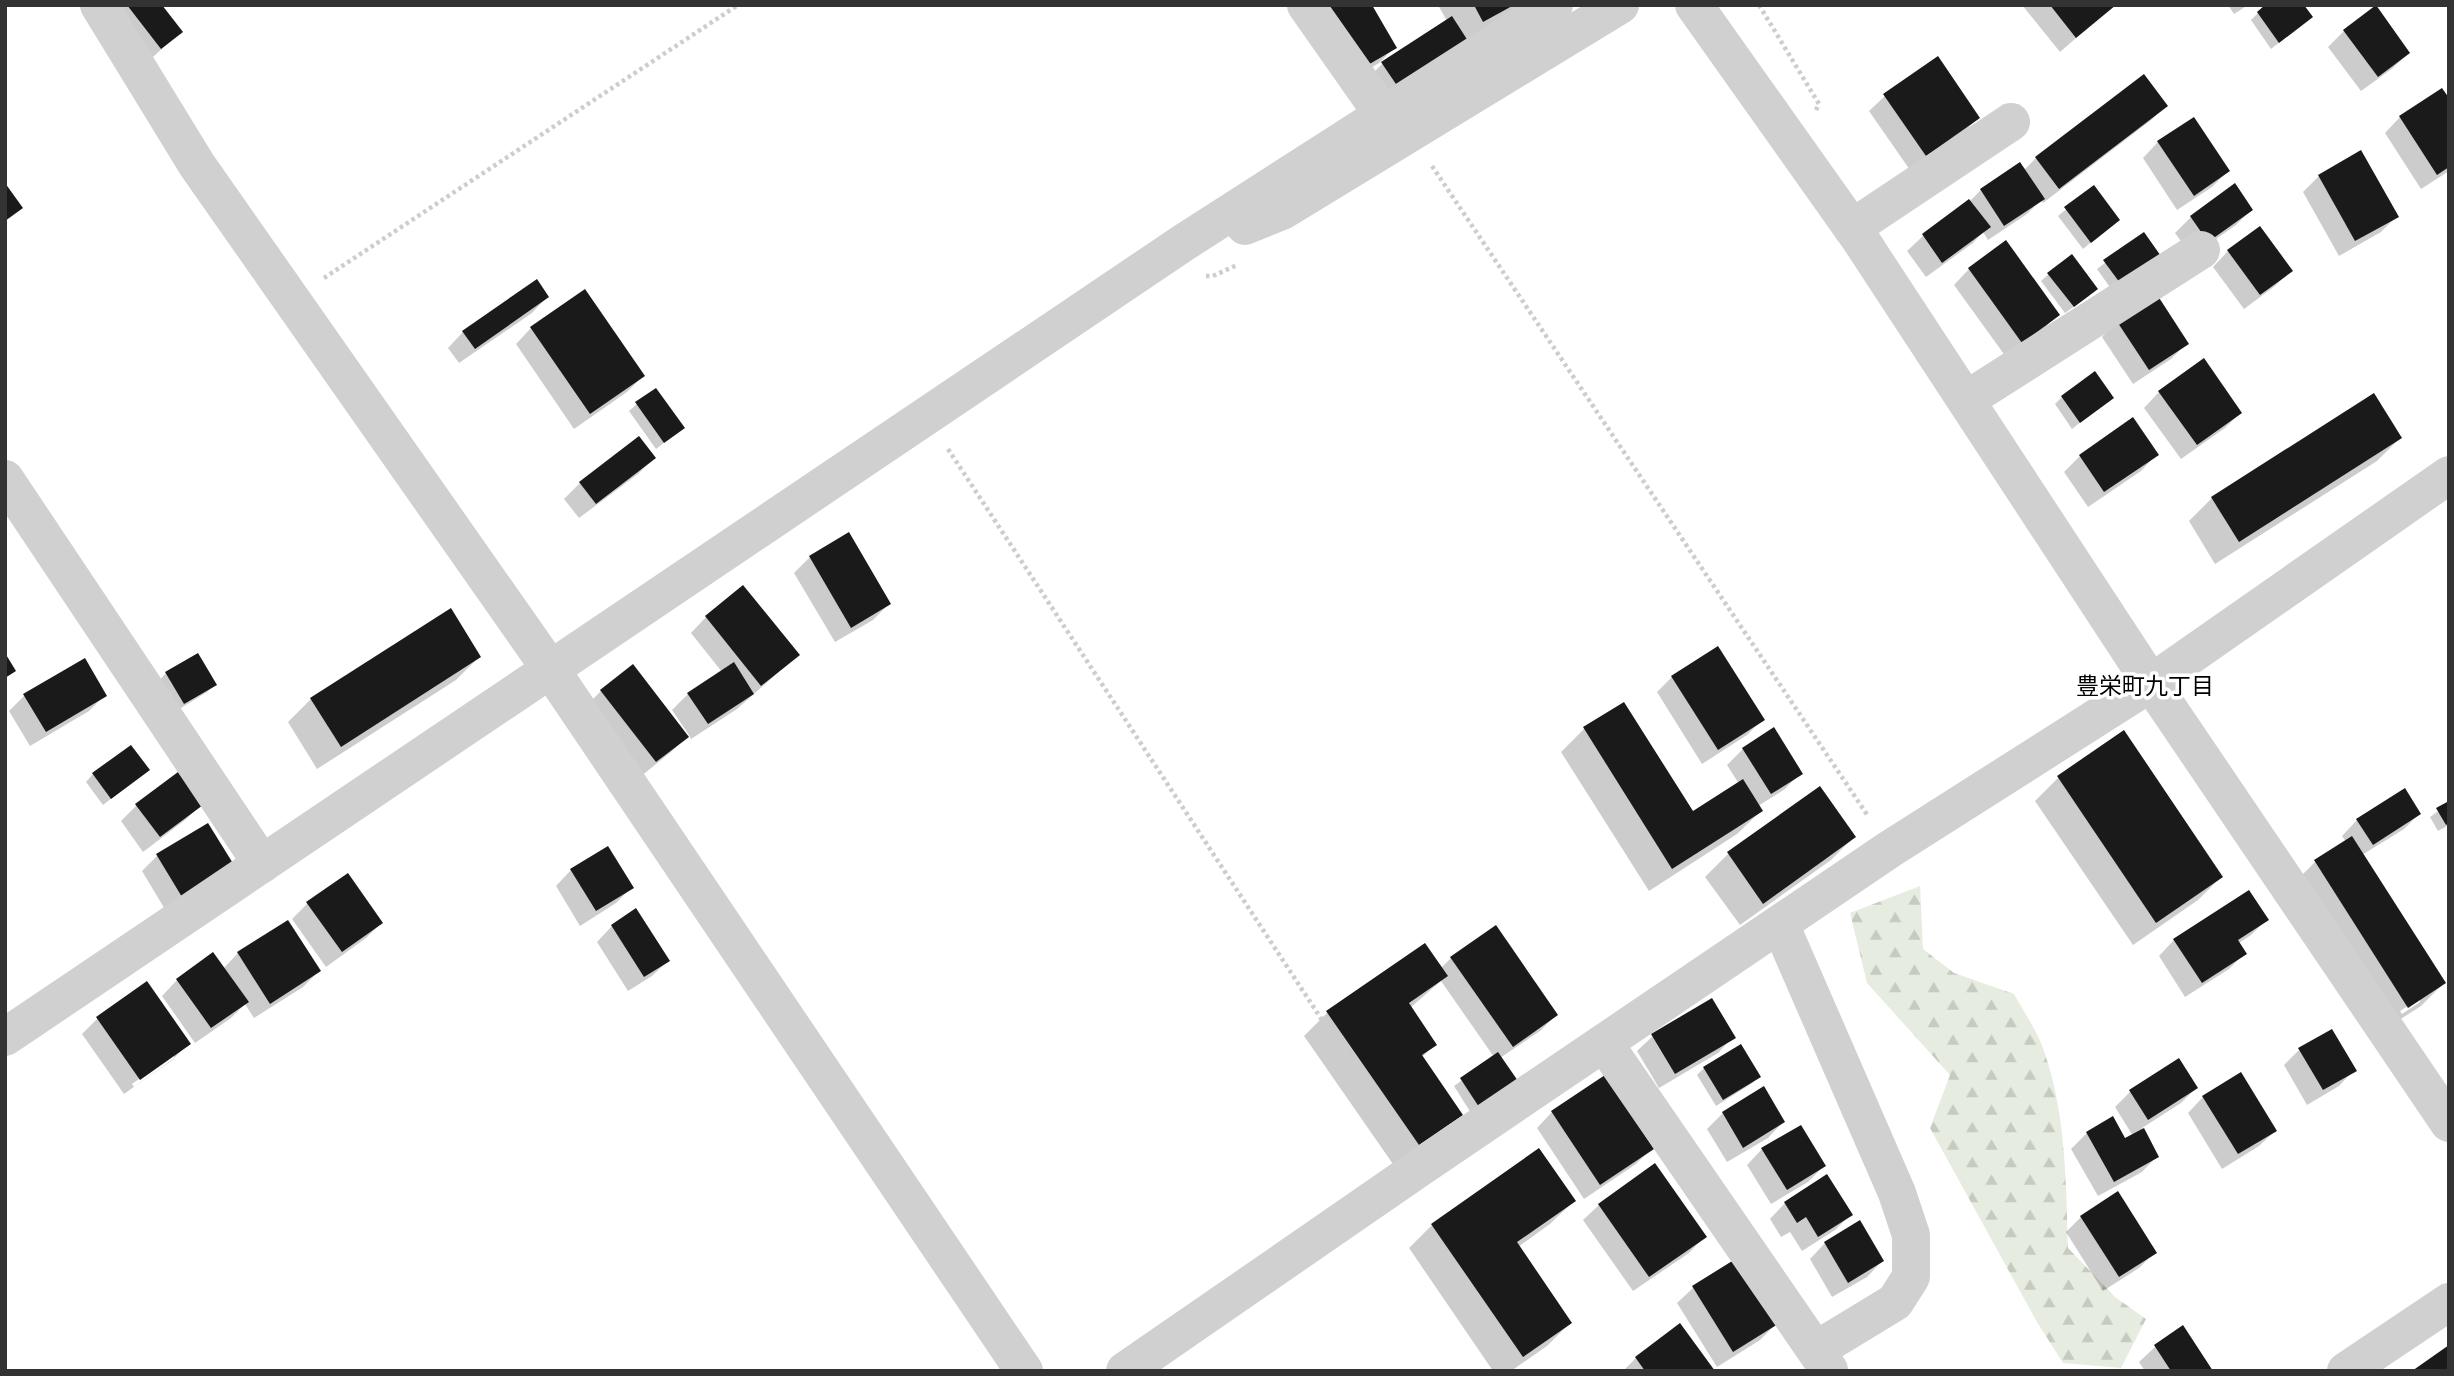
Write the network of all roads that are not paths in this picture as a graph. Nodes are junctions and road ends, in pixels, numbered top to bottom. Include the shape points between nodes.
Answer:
1 (99, 5) edge
2 (1306, 5) edge
3 (1554, 5) edge
4 (1620, 5) edge
5 (1694, 5) edge
6 (1372, 99) dead end
7 (2011, 122) dead end
8 (1852, 228) junction
9 (1182, 244) junction
10 (2201, 250) dead end
11 (1966, 400) junction
12 (2449, 475) edge
13 (5, 480) edge
14 (551, 670) junction
15 (2151, 683) junction
16 (262, 864) junction
17 (1780, 924) junction
18 (5, 1037) edge
19 (1604, 1043) junction
20 (2449, 1123) edge
21 (2449, 1302) edge
22 (1823, 1361) edge
23 (1024, 1371) edge
24 (1125, 1371) edge
25 (2346, 1371) edge

1 - 14 street via 197,165
2 - 6 street
3 - 9 street
4 - 9 street via 1282,211 1223,235
5 - 8 street
7 - 8 street
8 - 11 street
9 - 14 street
10 - 11 street
11 - 15 street
12 - 15 street
13 - 16 street
14 - 16 street
14 - 23 street
15 - 17 street
15 - 20 street
16 - 18 street
17 - 19 street
17 - 22 street via 1911,1235 1910,1277 1895,1302
19 - 22 street
19 - 24 street
21 - 25 street

